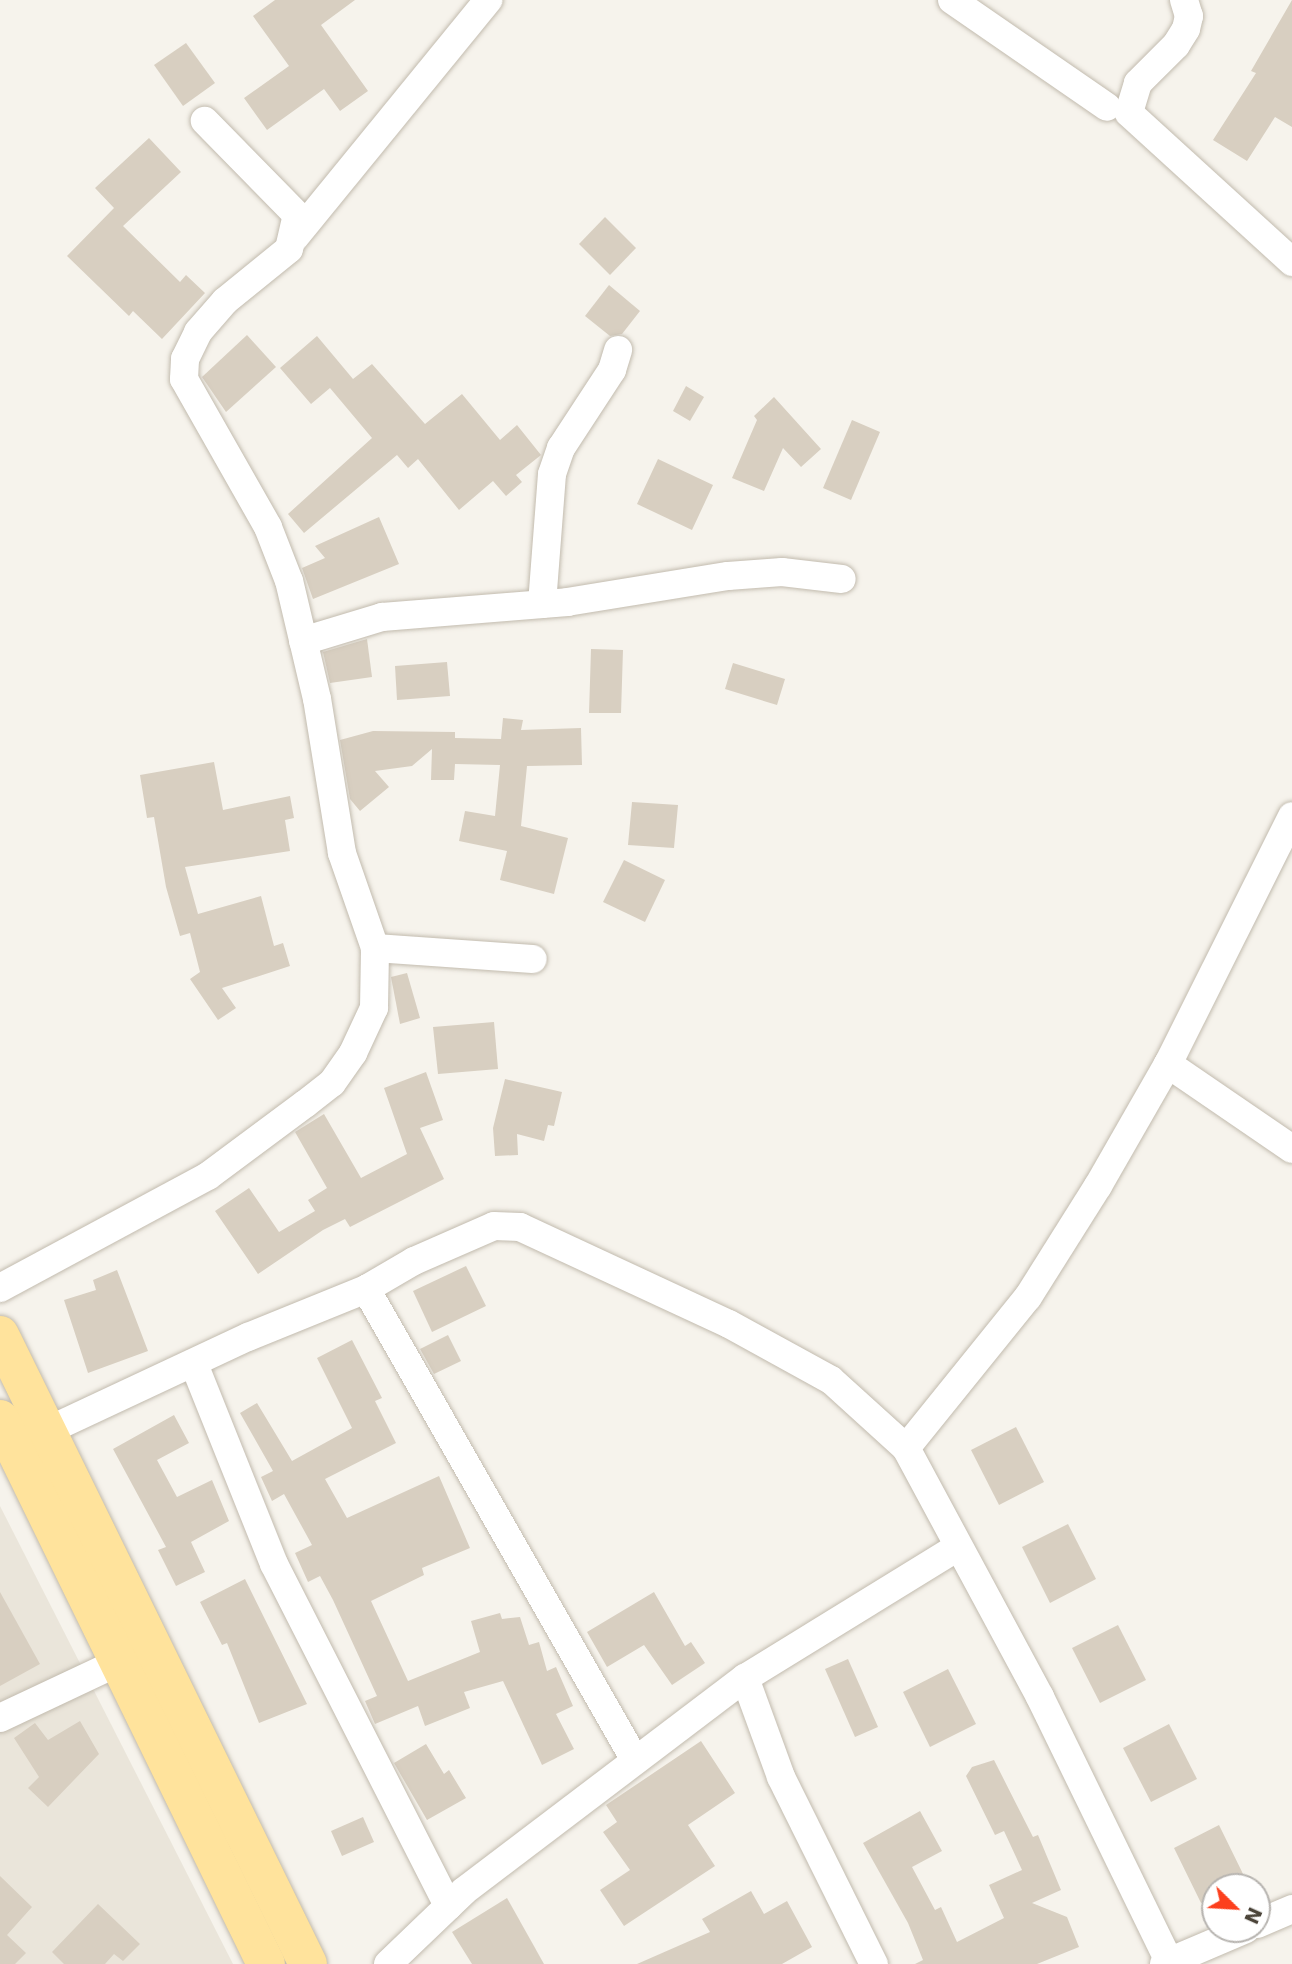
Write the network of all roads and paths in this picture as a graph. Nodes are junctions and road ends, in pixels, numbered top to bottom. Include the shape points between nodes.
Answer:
1 (488, 0) edge
2 (952, 0) edge
3 (1184, 0) edge
4 (1107, 107) dead end
5 (205, 121) dead end
6 (295, 237) junction
7 (1292, 262) edge
8 (618, 350) dead end
9 (842, 579) dead end
10 (542, 604) junction
11 (303, 641) junction
12 (1292, 816) edge
13 (375, 948) junction
14 (533, 959) dead end
15 (1168, 1064) junction
16 (1292, 1149) edge
17 (0, 1288) edge
18 (366, 1289) junction
19 (0, 1335) edge
20 (194, 1364) junction
21 (0, 1419) edge
22 (47, 1431) junction
23 (906, 1448) junction
24 (958, 1546) junction
25 (121, 1661) junction
26 (745, 1678) junction
27 (0, 1718) edge
28 (635, 1760) junction
29 (448, 1906) junction
30 (1292, 1909) edge
31 (1271, 1918) edge
32 (1213, 1943) edge
33 (1166, 1963) edge
34 (266, 1964) edge
35 (308, 1964) edge
36 (388, 1964) edge
37 (874, 1964) edge

1 - 6 street
2 - 4 street
3 - 7 street via 1189,16 1186,29 1138,83 1129,113
5 - 6 street via 291,206 297,215
6 - 11 street via 289,249 208,319 189,348 184,379 268,527 289,580
8 - 10 street via 611,370 561,449 552,474
9 - 10 street via 782,572 729,576
10 - 11 street via 382,617
11 - 13 street via 342,853
12 - 15 street
13 - 14 street
13 - 17 street via 374,1007 353,1053 332,1083 208,1176
15 - 16 street
15 - 23 street via 1028,1297
18 - 20 street
18 - 23 street via 414,1261 494,1226 520,1227 729,1324 831,1380
18 - 28 street
19 - 22 main road
20 - 22 street
20 - 29 street via 274,1564
21 - 25 main road
22 - 35 main road
23 - 24 street
24 - 26 street
24 - 33 street via 1040,1697
25 - 27 street
25 - 34 main road
26 - 28 street
26 - 37 street via 781,1777
28 - 29 street
29 - 36 street
30 - 31 street
32 - 33 street

